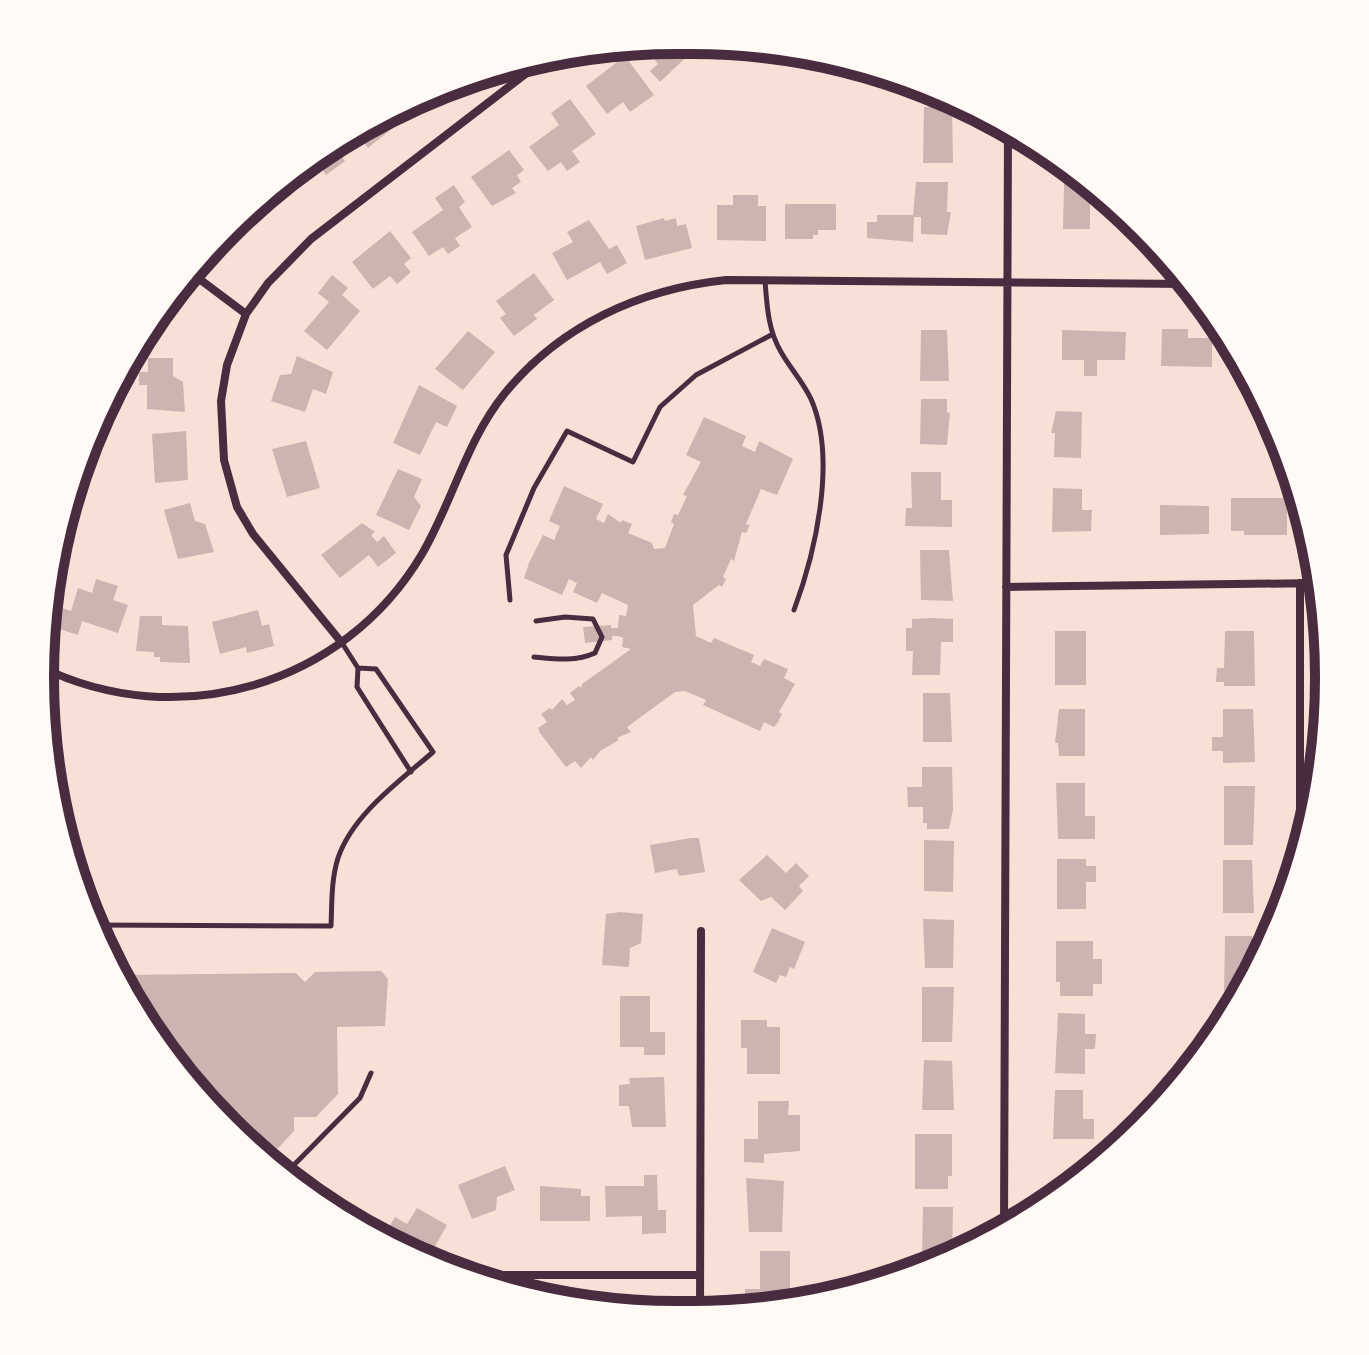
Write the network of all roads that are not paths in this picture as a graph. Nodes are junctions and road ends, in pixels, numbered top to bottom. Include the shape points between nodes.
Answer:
1 (527, 72) edge
2 (1008, 141) edge
3 (199, 279) edge
4 (765, 281) junction
5 (1008, 284) junction
6 (1175, 284) edge
7 (246, 314) junction
8 (773, 334) junction
9 (1300, 583) junction
10 (1308, 583) edge
11 (1006, 587) junction
12 (510, 600) dead end
13 (794, 610) dead end
14 (536, 621) dead end
15 (342, 643) junction
16 (534, 657) dead end
17 (358, 668) junction
18 (54, 672) edge
19 (411, 772) junction
20 (1300, 812) edge
21 (105, 925) edge
22 (701, 931) dead end
23 (371, 1073) dead end
24 (292, 1167) edge
25 (1004, 1216) edge
26 (499, 1275) dead end
27 (700, 1275) junction
28 (700, 1301) edge

1 - 7 street via 311,239
2 - 5 street
3 - 7 street
4 - 5 street
4 - 8 lane
4 - 15 street via 726,280 663,290 604,313 534,362 505,393 477,436 421,555 399,587
5 - 6 street
5 - 11 street
7 - 15 street via 227,365 221,401 224,460 237,507
8 - 12 lane via 696,375 660,407 633,462 567,431 534,488 506,555
8 - 13 lane via 809,395 821,437 815,545
9 - 10 street
9 - 11 street
9 - 20 street
11 - 25 street
14 - 16 lane via 593,619 602,637 595,653 585,657
15 - 17 lane
15 - 18 street via 267,683 222,694 158,698 117,693
17 - 19 lane via 357,687
17 - 19 lane via 376,669 433,752
19 - 21 lane via 380,799 339,857 331,926
22 - 27 street
23 - 24 lane via 360,1098
26 - 27 street
27 - 28 street

